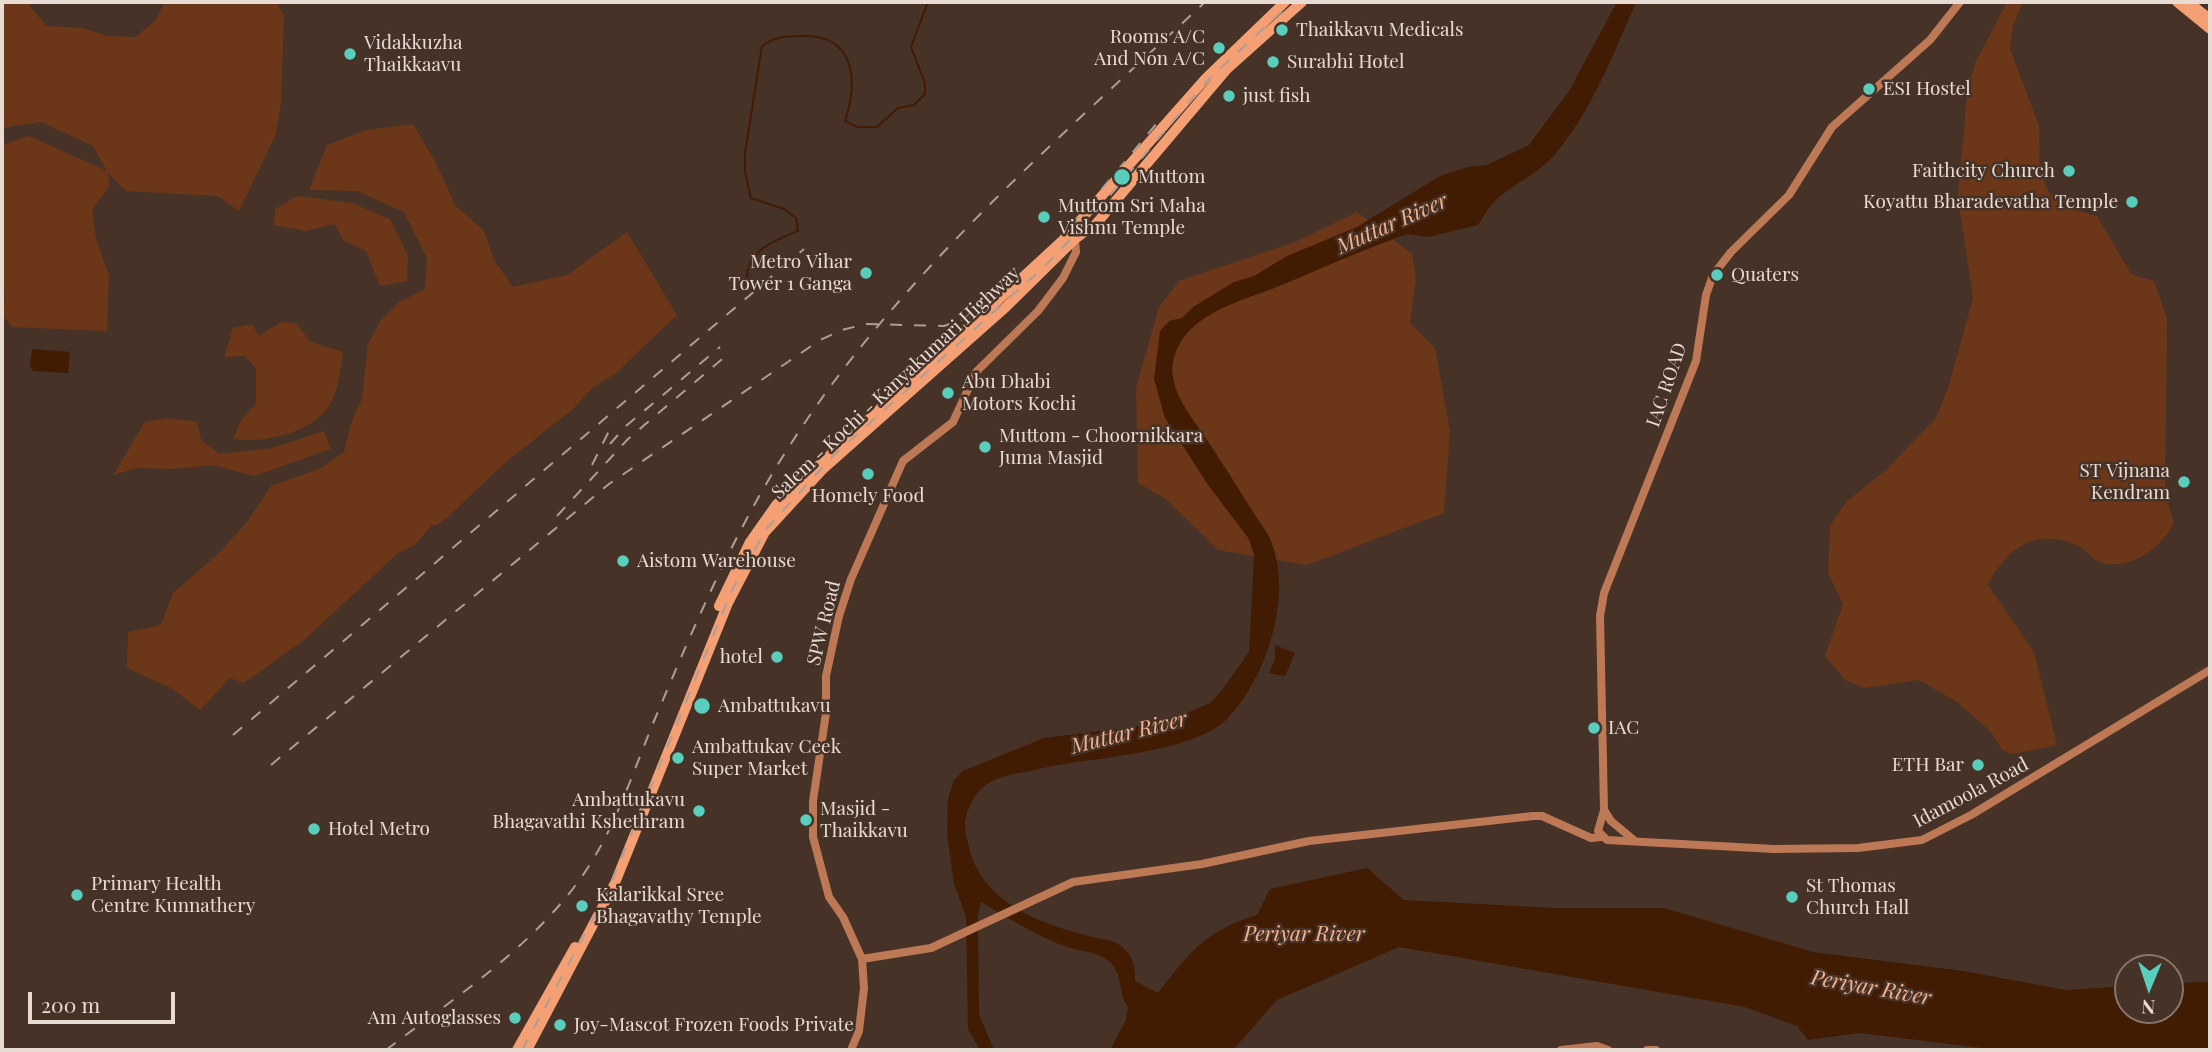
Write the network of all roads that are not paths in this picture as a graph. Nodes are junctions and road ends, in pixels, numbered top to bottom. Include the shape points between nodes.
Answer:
1 (1285, 2) edge
2 (1302, 2) edge
3 (1960, 2) edge
4 (2177, 2) edge
5 (2188, 2) edge
6 (2210, 19) edge
7 (2210, 29) edge
8 (1075, 239) junction
9 (2210, 670) edge
10 (1604, 810) junction
11 (1601, 823) junction
12 (1614, 824) junction
13 (1602, 837) junction
14 (1612, 839) junction
15 (1635, 841) junction
16 (862, 959) junction
17 (517, 1050) edge
18 (527, 1050) edge
19 (851, 1050) edge
20 (1561, 1050) edge
21 (1608, 1050) edge
22 (1647, 1050) edge
23 (1657, 1050) edge

1 - 17 highway, Salem - Kochi - Kanyakumari Highway via 1180,106 1062,241 794,486 761,523 724,592 597,905
2 - 8 highway, Salem - Kochi - Kanyakumari Highway via 1227,69 1096,224
3 - 10 main road, IAC ROAD via 1930,40 1832,127 1789,195 1713,275 1696,361 1604,593 1599,652
4 - 7 highway
5 - 6 highway
8 - 16 main road, SPW Road via 1077,248 1070,267 1038,311 976,372 953,422 903,461 839,616 826,676 813,837 829,897
8 - 18 highway, Salem - Kochi - Kanyakumari Highway via 1006,307 822,470 765,532 728,603 615,883
9 - 15 main road, Idamoola Road via 2058,764 1922,840 1858,848 1786,849
10 - 11 main road, IAC ROAD
10 - 12 main road
11 - 12 main road
11 - 13 main road via 1598,831
12 - 14 main road
12 - 15 main road
13 - 14 main road
13 - 16 main road via 1591,838 1533,816 1309,841 1214,862 1073,882 931,948
14 - 15 main road, Idamoola Road
16 - 19 main road, SPW Road via 859,1031
20 - 21 main road via 1597,1046
22 - 23 main road

